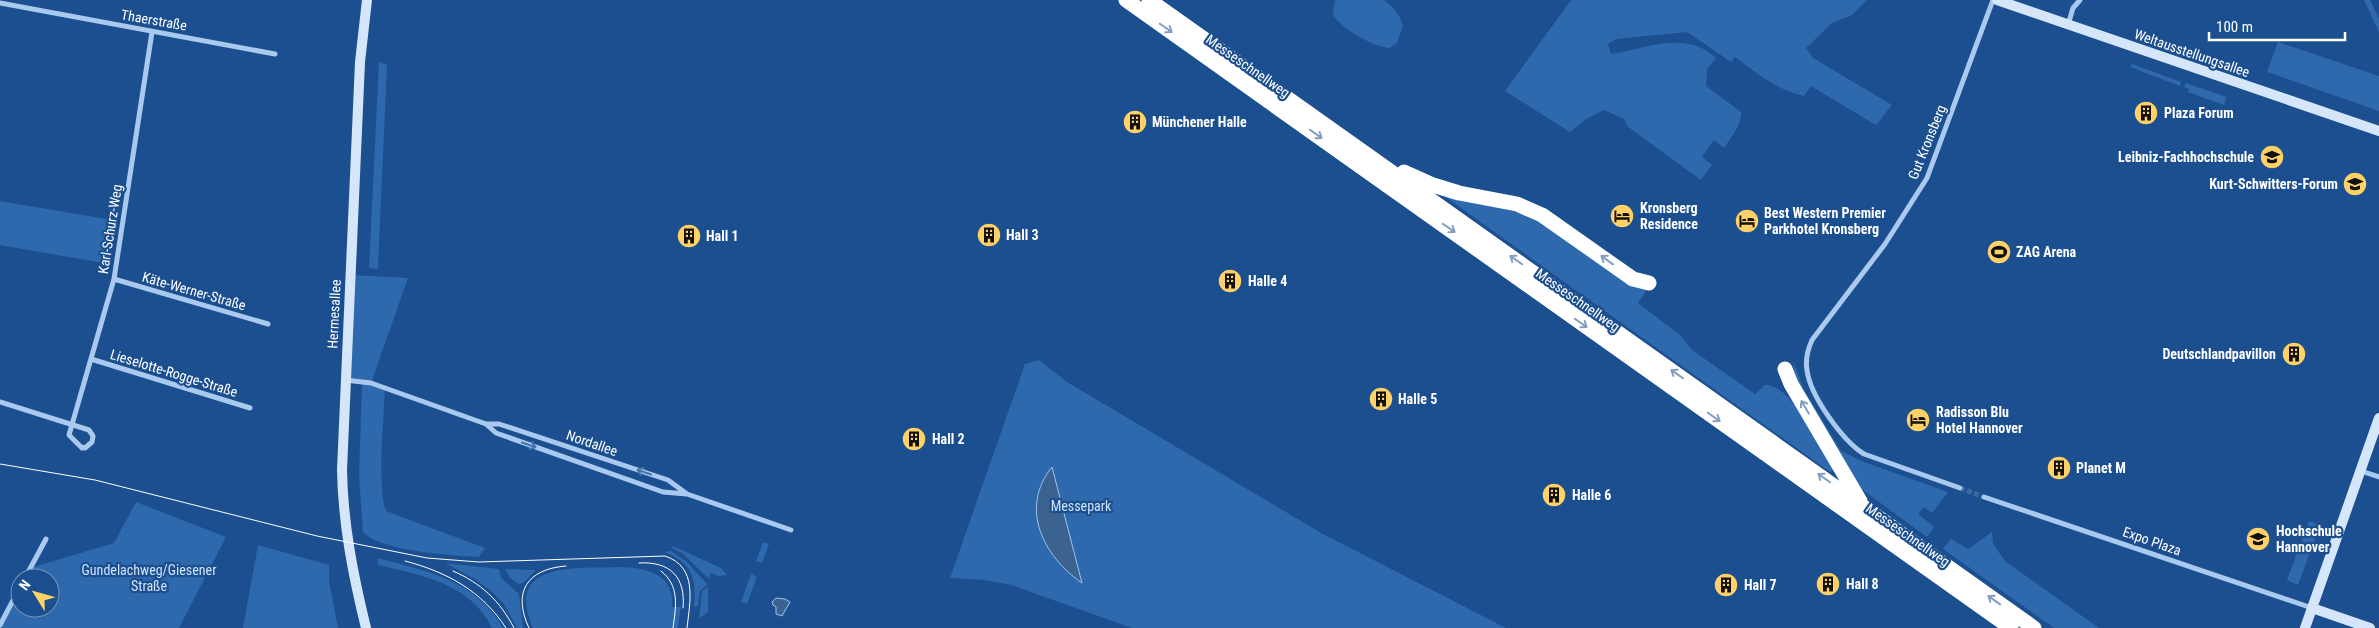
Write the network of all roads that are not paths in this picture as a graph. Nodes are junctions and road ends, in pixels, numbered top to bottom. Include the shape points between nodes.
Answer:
1 (26, 0) edge
2 (367, 0) edge
3 (1126, 0) edge
4 (1149, 0) edge
5 (1995, 0) edge
6 (2080, 0) edge
7 (0, 3) edge
8 (27, 7) junction
9 (2068, 25) junction
10 (152, 32) junction
11 (275, 54) dead end
12 (2379, 131) edge
13 (1367, 154) junction
14 (114, 279) junction
15 (1649, 283) dead end
16 (268, 324) dead end
17 (91, 359) junction
18 (1785, 369) dead end
19 (344, 380) junction
20 (0, 402) edge
21 (250, 408) dead end
22 (2379, 418) edge
23 (486, 424) junction
24 (72, 425) junction
25 (2360, 471) junction
26 (2379, 477) edge
27 (1960, 488) tunnel mouth
28 (687, 494) junction
29 (1984, 496) tunnel mouth
30 (1863, 506) junction
31 (791, 530) dead end
32 (46, 539) dead end
33 (30, 568) edge
34 (10, 606) edge
35 (2312, 608) junction
36 (0, 624) edge
37 (366, 628) edge
38 (2011, 628) edge
39 (2034, 628) edge
40 (2305, 628) edge
41 (2370, 628) edge

1 - 8 street
2 - 19 main road, Hermesallee via 360,62
3 -> 38 highway, Messeschnellweg
4 - 13 highway, Messeschnellweg
5 - 9 main road, Weltausstellungsallee
5 - 27 street, Gut Kronsberg via 1927,178 1885,244 1812,340 1807,353 1806,369 1811,386 1838,432 1852,447
6 - 9 street via 2073,8
7 - 8 street, Thaerstraße
8 - 10 street, Thaerstraße
9 - 12 main road, Weltausstellungsallee
10 - 11 street, Thaerstraße
10 - 14 street, Karl-Schurz-Weg
15 -> 13 highway via 1633,278 1542,215 1517,204 1433,185
30 -> 13 highway, Messeschnellweg
14 - 16 street, Käte-Werner-Straße
14 - 17 street, Karl-Schurz-Weg
17 - 21 street, Lieselotte-Rogge-Straße
17 - 24 street, Karl-Schurz-Weg
30 -> 18 highway
19 - 23 street, Nordallee via 371,383
19 - 37 main road, Hermesallee via 343,508 352,570
20 - 24 street
22 - 25 main road
28 -> 23 street, Nordallee via 668,480 499,424
23 -> 28 street, Nordallee via 496,433 663,492
24 - 24 street via 69,434 85,448 93,436 89,430
25 - 26 street
25 - 35 main road
28 - 31 street, Nordallee
29 - 35 street, Expo Plaza
39 -> 30 highway, Messeschnellweg
32 - 33 street
34 - 36 street
35 - 40 main road
35 - 41 main road

